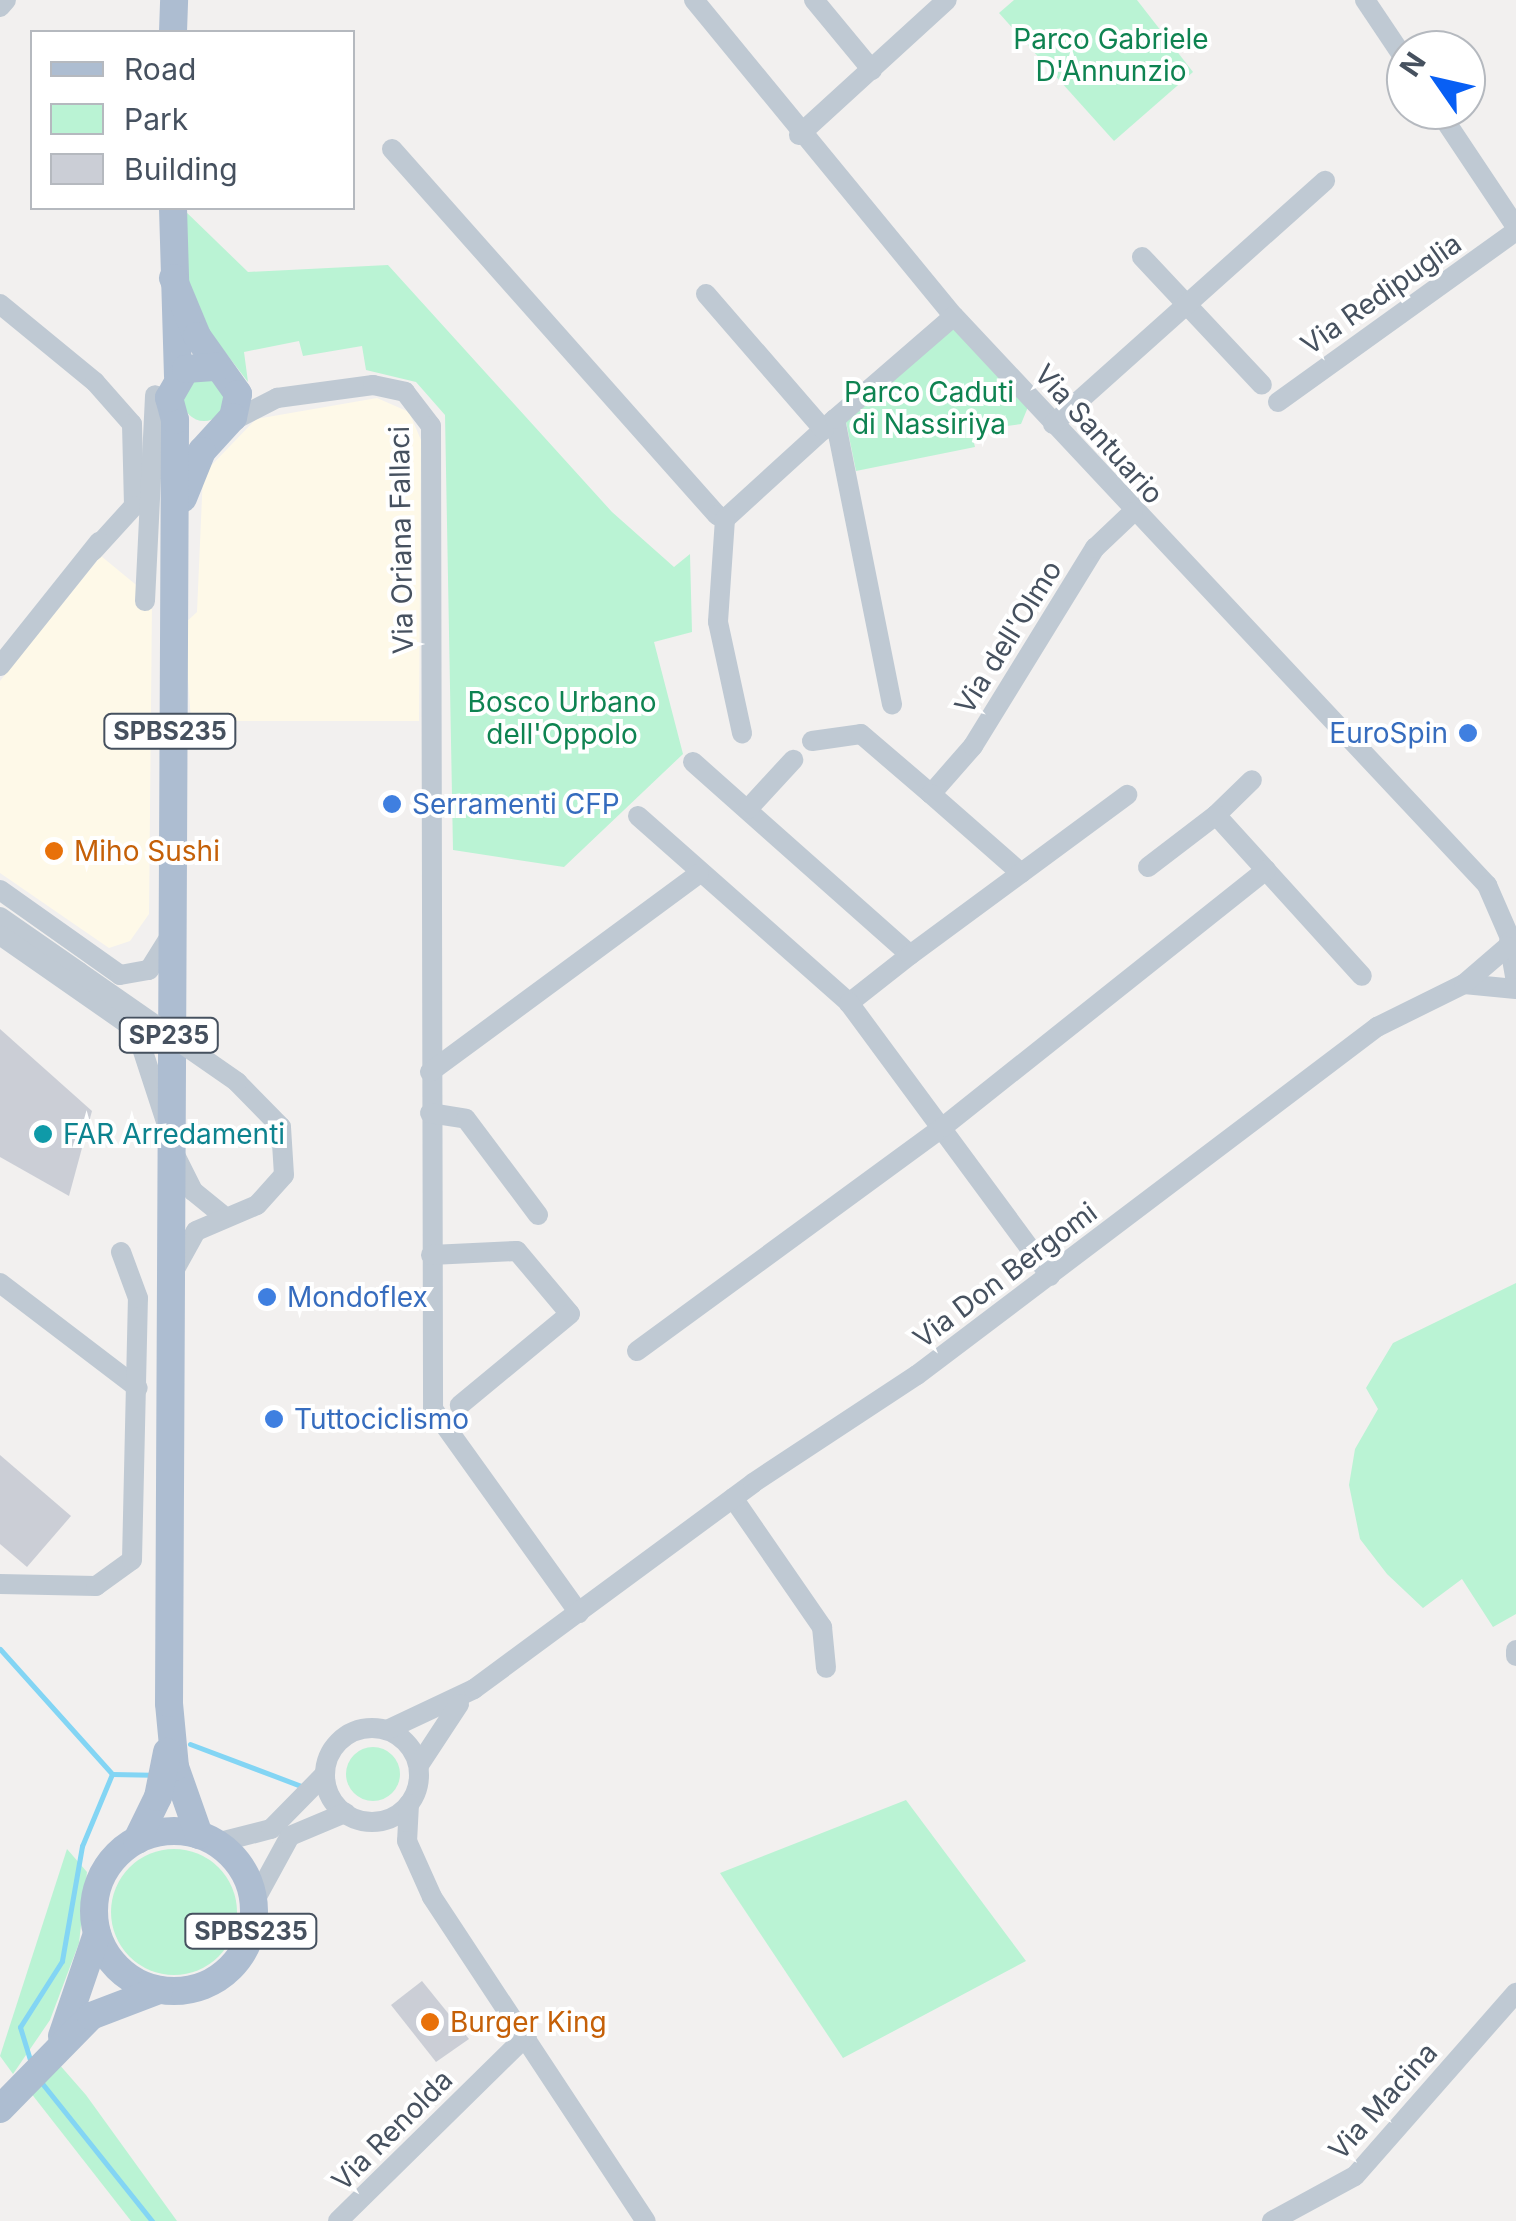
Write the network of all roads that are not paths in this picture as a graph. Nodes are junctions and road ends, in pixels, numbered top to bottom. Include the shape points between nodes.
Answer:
1 (6, 0) edge
2 (174, 0) edge
3 (694, 0) edge
4 (814, 0) edge
5 (948, 0) edge
6 (1365, 0) edge
7 (0, 7) edge
8 (174, 30) edge
9 (1386, 31) edge
10 (872, 70) junction
11 (1451, 130) edge
12 (799, 135) junction
13 (392, 149) dead end
14 (1326, 181) dead end
15 (173, 210) edge
16 (1516, 229) edge
17 (1142, 258) dead end
18 (173, 266) junction
19 (706, 294) dead end
20 (0, 304) edge
21 (1186, 306) junction
22 (954, 316) junction
23 (222, 371) junction
24 (178, 376) junction
25 (1262, 385) dead end
26 (155, 394) junction
27 (277, 398) junction
28 (1278, 402) dead end
29 (119, 405) junction
30 (175, 420) junction
31 (1054, 424) junction
32 (830, 425) junction
33 (224, 427) junction
34 (1134, 512) junction
35 (725, 519) junction
36 (174, 524) junction
37 (144, 601) dead end
38 (0, 666) edge
39 (892, 704) dead end
40 (742, 733) dead end
41 (812, 741) dead end
42 (794, 760) dead end
43 (693, 762) dead end
44 (1252, 780) dead end
45 (931, 794) junction
46 (1127, 795) dead end
47 (748, 809) junction
48 (1216, 815) junction
49 (638, 816) dead end
50 (1148, 866) dead end
51 (1266, 870) junction
52 (1021, 873) junction
53 (699, 874) junction
54 (1487, 885) junction
55 (0, 890) edge
56 (1516, 903) edge
57 (0, 917) edge
58 (0, 936) edge
59 (169, 938) junction
60 (1511, 938) edge
61 (910, 955) junction
62 (1362, 976) dead end
63 (1464, 984) junction
64 (1516, 986) edge
65 (849, 1003) junction
66 (430, 1072) junction
67 (430, 1113) junction
68 (944, 1127) junction
69 (169, 1137) junction
70 (221, 1214) junction
71 (538, 1216) dead end
72 (121, 1252) dead end
73 (431, 1255) junction
74 (1050, 1276) junction
75 (0, 1283) edge
76 (169, 1291) junction
77 (138, 1298) junction
78 (637, 1352) dead end
79 (138, 1388) junction
80 (460, 1405) dead end
81 (733, 1498) junction
82 (0, 1584) edge
83 (579, 1614) junction
84 (826, 1668) dead end
85 (474, 1689) junction
86 (170, 1717) junction
87 (387, 1730) junction
88 (418, 1765) junction
89 (325, 1774) junction
90 (409, 1804) junction
91 (345, 1814) junction
92 (376, 1822) junction
93 (208, 1839) junction
94 (137, 1840) junction
95 (407, 1842) junction
96 (254, 1902) junction
97 (97, 1934) junction
98 (159, 1990) junction
99 (1516, 1993) edge
100 (527, 2035) junction
101 (54, 2047) junction
102 (0, 2108) edge
103 (338, 2221) edge
104 (646, 2221) edge
105 (1272, 2221) edge

1 - 7 street
2 - 8 main road
3 - 12 street, Via Santuario
4 - 10 street
5 - 10 street
6 - 9 street
10 - 12 street
11 - 16 street, Via Redipuglia
12 - 22 street, Via Santuario
13 - 35 street
14 - 21 street
15 - 18 main road
16 - 28 street, Via Redipuglia
17 - 21 street
18 - 23 main road
18 - 24 main road
18 - 26 street via 165,370
19 - 32 street
20 - 29 street
21 - 25 street
21 - 31 street
22 - 31 street, Via Santuario
22 - 32 street
23 - 24 main road via 196,365
23 - 27 street
23 - 33 main road via 238,406
24 - 30 main road via 168,398
26 - 29 street via 142,408
26 - 37 street
27 - 33 street, Via Oriana Fallaci
27 - 66 street, Via Oriana Fallaci via 373,385 405,392 425,410
29 - 38 street via 126,438 124,504
30 - 33 main road via 202,434
30 - 36 main road, SPBS235
31 - 34 street, Via Santuario
32 - 35 street
32 - 39 street
33 - 36 main road, SPBS235 via 191,471
34 - 45 street, Via dell'Olmo via 1095,548 973,746
34 - 54 street, Via Santuario
35 - 40 street via 718,622
36 - 59 main road, SPBS235
41 - 45 street via 861,734
42 - 47 street
43 - 47 street
44 - 48 street
45 - 52 street
46 - 52 street
47 - 61 street
48 - 50 street
48 - 51 street
49 - 53 street
51 - 62 street
51 - 68 street
52 - 61 street
53 - 65 street
53 - 66 street
54 - 56 street, Via Santuario
54 - 60 street, Via Santuario
55 - 59 street via 120,974 149,970
57 - 70 street, bridge via 237,1082 281,1127 284,1174 256,1205
58 - 69 street via 136,1030
59 - 69 main road, SP235
60 - 63 street, Via Don Bergomi
60 - 64 street, Via Santuario
61 - 65 street
63 - 64 street
63 - 74 street, Via Don Bergomi via 1377,1027
65 - 68 street
66 - 67 street
67 - 71 street via 466,1120
67 - 73 street
68 - 74 street
68 - 78 street
69 - 70 street via 193,1191
69 - 76 main road, SPBS235
70 - 76 street via 196,1231
72 - 77 street
73 - 80 street via 517,1251 570,1314
73 - 83 street via 436,1421
74 - 81 street, Via Don Bergomi
75 - 79 street
76 - 77 street
76 - 86 main road, SPBS235
77 - 79 street
79 - 82 street via 132,1560 96,1586
81 - 83 street, Via Don Bergomi
81 - 84 street via 822,1628
83 - 85 street, Via Don Bergomi
85 - 87 street, Via Don Bergomi
85 - 88 street, Via Don Bergomi
86 - 93 main road, SPBS235 via 181,1792
86 - 94 main road, SPBS235 via 163,1782
87 - 88 street
87 - 89 street, Via Don Bergomi via 342,1738
88 - 90 street, Via Don Bergomi
89 - 91 street
89 - 93 street via 271,1829
90 - 92 street
90 - 95 street
91 - 92 street
91 - 96 street via 290,1836
92 - 95 street
93 - 94 main road via 168,1831
93 - 96 main road, SPBS235 via 245,1874
94 - 97 main road, SPBS235 via 101,1880
95 - 100 street via 432,1897
96 - 98 main road, SPBS235 via 250,1939 229,1970 196,1988
97 - 98 main road via 126,1976
97 - 101 main road, SPBS235
98 - 101 main road, SPBS235 via 122,2000
99 - 105 street, Via Macina via 1355,2176
100 - 103 street, Via Renolda
100 - 104 street
101 - 102 main road, SPBS235

